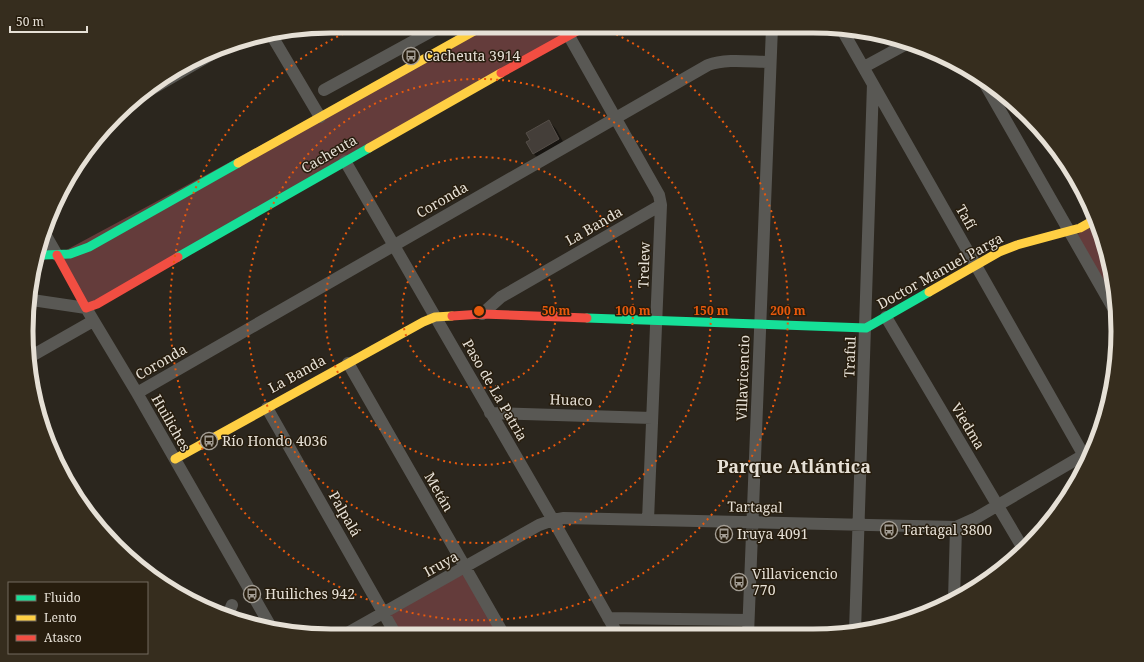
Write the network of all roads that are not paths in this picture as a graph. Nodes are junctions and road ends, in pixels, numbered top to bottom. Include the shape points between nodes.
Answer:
1 (429, 33) edge
2 (447, 33) edge
3 (471, 33) edge
4 (574, 33) edge
5 (772, 33) edge
6 (845, 35) edge
7 (569, 36) junction
8 (274, 39) edge
9 (453, 43) junction
10 (901, 47) edge
11 (770, 62) junction
12 (864, 67) junction
13 (874, 84) junction
14 (324, 90) dead end
15 (989, 91) edge
16 (320, 117) junction
17 (616, 118) junction
18 (345, 161) junction
19 (661, 205) junction
20 (1090, 222) edge
21 (1070, 232) junction
22 (48, 239) edge
23 (394, 245) junction
24 (43, 255) edge
25 (57, 255) junction
26 (976, 265) junction
27 (35, 300) edge
28 (1109, 300) edge
29 (86, 308) junction
30 (482, 314) junction
31 (886, 317) junction
32 (435, 318) junction
33 (93, 321) junction
34 (656, 321) junction
35 (760, 324) junction
36 (866, 328) junction
37 (34, 354) edge
38 (348, 363) junction
39 (137, 393) junction
40 (267, 408) junction
41 (490, 413) junction
42 (652, 418) junction
43 (1085, 451) edge
44 (1082, 458) edge
45 (175, 459) junction
46 (998, 505) junction
47 (553, 520) junction
48 (648, 520) junction
49 (752, 522) junction
50 (859, 525) junction
51 (956, 527) junction
52 (1021, 545) edge
53 (465, 567) junction
54 (954, 593) edge
55 (232, 605) dead end
56 (230, 611) edge
57 (384, 613) junction
58 (608, 618) junction
59 (748, 620) junction
60 (268, 622) edge
61 (855, 625) edge
62 (355, 629) edge
63 (393, 629) edge
64 (501, 629) edge
65 (614, 629) edge
66 (748, 629) edge

1 - 14 street
2 - 9 street
3 - 9 street
4 - 7 street, Cacheuta
5 - 11 street, Villavicencio
6 - 12 street, Tafí
7 - 17 street, Trelew
7 - 18 street, Cacheuta
8 - 16 street
9 - 16 street
10 - 12 street
11 - 17 street, Coronda via 715,62
11 - 35 street, Villavicencio
12 - 13 street, Tafí
13 - 26 street, Tafí
13 - 36 street, Traful
15 - 21 street
16 - 25 street via 89,247
17 - 19 street, Trelew via 659,195
17 - 23 street, Coronda
18 - 23 street, Paso de La Patria
18 - 29 street, Cacheuta
19 - 30 street, La Banda via 501,297
19 - 34 street, Trelew
20 - 21 street, Doctor Manuel Parga
21 - 26 street, Doctor Manuel Parga via 1017,245
21 - 28 street
22 - 25 street, Huiliches
23 - 32 street, Paso de La Patria
23 - 39 street, Coronda
24 - 25 street
25 - 29 street, Huiliches
26 - 31 street, Doctor Manuel Parga
26 - 43 street, Tafí
27 - 29 street
29 - 33 street, Huiliches
30 - 32 street, La Banda
30 - 34 street, La Banda
31 - 36 street, Doctor Manuel Parga
31 - 46 street, Viedma
32 - 38 street, La Banda
32 - 41 street, Paso de La Patria
33 - 37 street
33 - 39 street, Huiliches
34 - 35 street, La Banda
34 - 42 street, Trelew
35 - 36 street, La Banda
35 - 49 street, Villavicencio
36 - 50 street, Traful
38 - 40 street, La Banda
38 - 53 street, Metán
39 - 45 street, Huiliches
40 - 45 street, La Banda
40 - 57 street, Palpalá
41 - 42 street, Huaco
41 - 47 street, Paso de La Patria
42 - 48 street, Trelew
44 - 46 street
45 - 60 street, Huiliches
46 - 51 street
46 - 52 street, Viedma
47 - 48 street, Tartagal
47 - 53 street, Iruya
47 - 58 street, Paso de La Patria
48 - 49 street, Tartagal
49 - 50 street, Tartagal
49 - 59 street, Villavicencio
50 - 51 street, Tartagal
50 - 61 street, Traful
51 - 54 street
53 - 57 street, Iruya
53 - 64 street, Metán
55 - 56 street
57 - 62 street, Iruya
57 - 63 street, Palpalá
58 - 59 street
58 - 65 street, Paso de La Patria
59 - 66 street, Villavicencio

